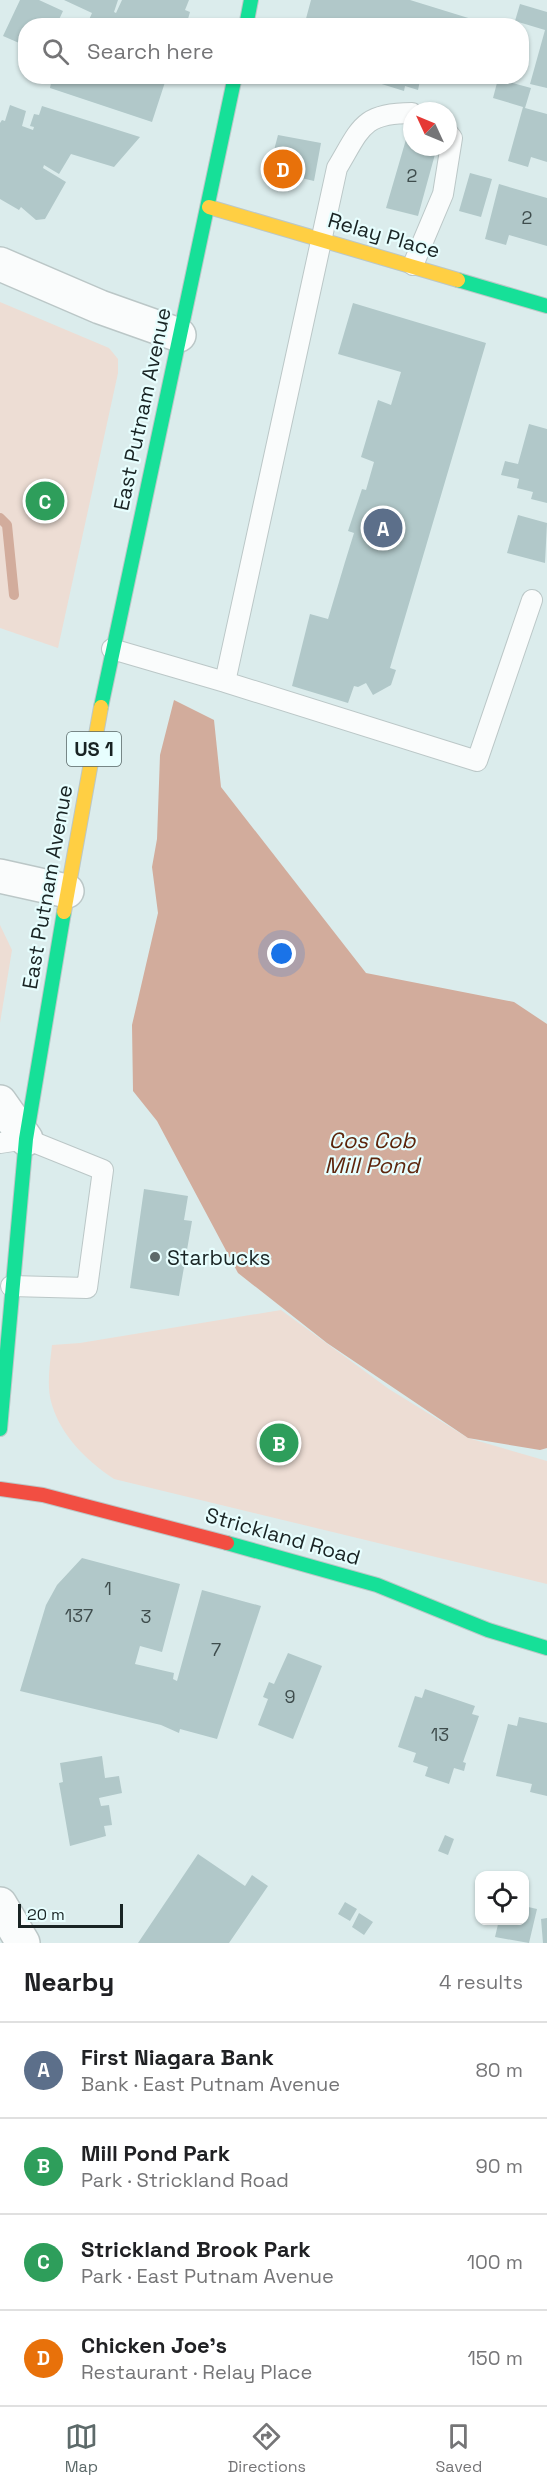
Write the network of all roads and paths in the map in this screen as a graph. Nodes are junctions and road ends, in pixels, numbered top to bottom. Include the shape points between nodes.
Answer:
1 (251, 0) edge
2 (248, 18) edge
3 (234, 84) edge
4 (403, 113) edge
5 (449, 156) edge
6 (209, 207) junction
7 (323, 240) junction
8 (0, 264) edge
9 (413, 265) junction
10 (547, 306) edge
11 (179, 335) junction
12 (532, 600) dead end
13 (112, 649) junction
14 (225, 682) junction
15 (0, 876) edge
16 (67, 891) junction
17 (0, 1102) edge
18 (13, 1141) edge
19 (11, 1286) junction
20 (0, 1429) edge
21 (0, 1489) edge
22 (547, 1648) edge
23 (0, 1904) edge
24 (23, 1943) edge

1 - 2 main road
3 - 6 main road, East Putnam Avenue / US 1
4 - 7 lane via 385,113 363,124 337,168
5 - 9 lane via 443,194
6 - 7 main road, Relay Place
6 - 11 main road, East Putnam Avenue / US 1
7 - 9 main road, Relay Place
7 - 14 lane
8 - 11 street
9 - 10 main road, Relay Place
11 - 13 main road, East Putnam Avenue / US 1
12 - 14 lane via 477,761
13 - 14 lane
13 - 16 main road, East Putnam Avenue / US 1
15 - 16 street
16 - 18 main road, East Putnam Avenue / US 1
17 - 18 street
18 - 19 main road, East Putnam Avenue / US 1
18 - 19 lane via 103,1170 87,1288
19 - 20 main road, East Putnam Avenue / US 1
21 - 22 main road, Strickland Road via 43,1495 294,1560 377,1585 488,1630
23 - 24 street

